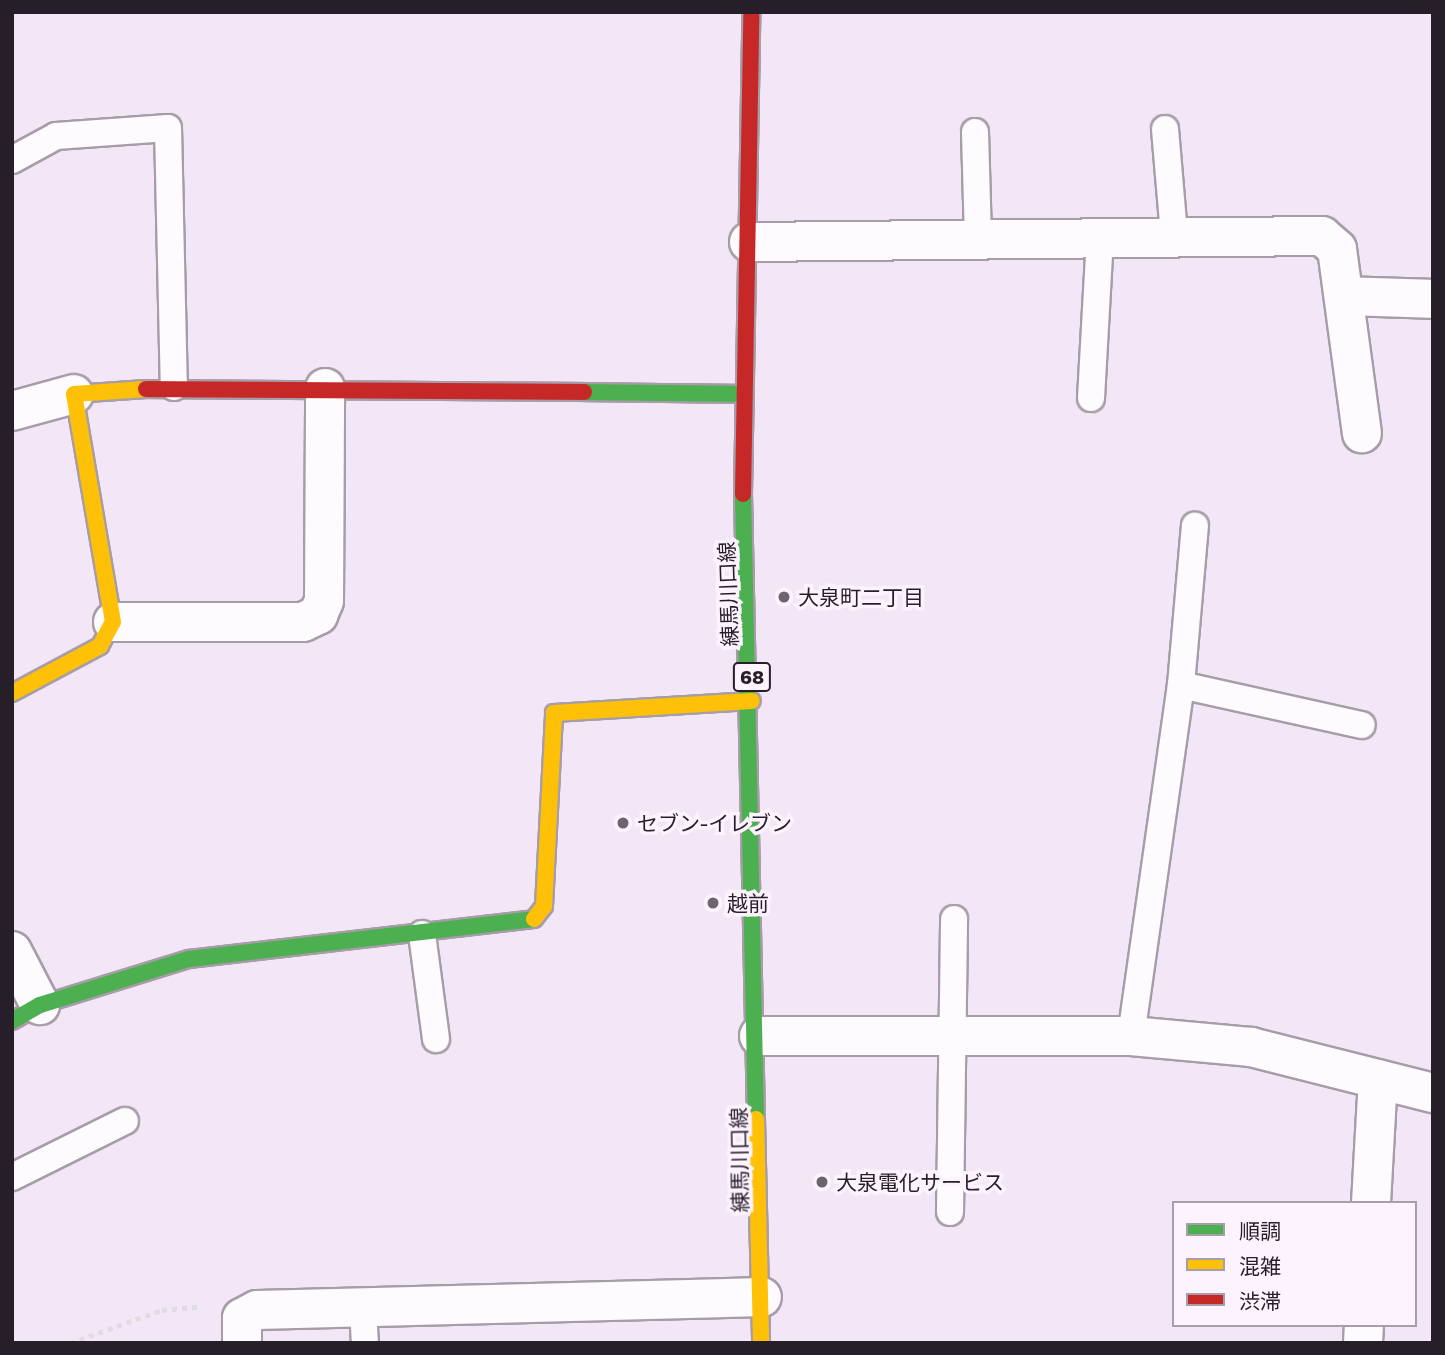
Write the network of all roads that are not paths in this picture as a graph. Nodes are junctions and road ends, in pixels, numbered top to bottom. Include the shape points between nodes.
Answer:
1 (751, 12) edge
2 (1165, 129) dead end
3 (975, 132) dead end
4 (12, 160) edge
5 (1174, 235) junction
6 (1100, 237) junction
7 (978, 238) junction
8 (749, 242) junction
9 (1344, 296) junction
10 (1433, 299) edge
11 (174, 387) junction
12 (325, 387) junction
13 (74, 394) junction
14 (741, 394) junction
15 (1091, 398) dead end
16 (12, 411) edge
17 (1362, 433) dead end
18 (1195, 526) dead end
19 (113, 622) junction
20 (1181, 685) junction
21 (12, 693) edge
22 (752, 701) junction
23 (1362, 725) dead end
24 (954, 919) dead end
25 (422, 934) junction
26 (12, 951) edge
27 (26, 1013) edge
28 (1131, 1035) junction
29 (759, 1036) junction
30 (953, 1036) junction
31 (436, 1039) dead end
32 (1378, 1079) junction
33 (1433, 1093) edge
34 (125, 1121) dead end
35 (12, 1177) edge
36 (1371, 1201) edge
37 (950, 1212) dead end
38 (762, 1297) junction
39 (364, 1325) edge
40 (244, 1328) edge
41 (761, 1343) edge

1 - 8 street, 練馬川口線 / 68
2 - 5 lane
3 - 7 lane
4 - 11 lane via 56,136 168,128
5 - 6 street
5 - 9 street via 1322,236 1337,249
6 - 7 street
6 - 15 lane
7 - 8 street
8 - 14 street, 練馬川口線 / 68
9 - 10 street
9 - 17 street
11 - 12 street
11 - 13 street
12 - 14 street
12 - 19 street via 324,601 318,615 303,622
13 - 16 street
13 - 19 street
14 - 22 street, 練馬川口線 / 68
18 - 20 lane
19 - 21 street via 100,646
20 - 23 lane
20 - 28 lane
22 - 25 street via 567,707 554,713 544,906 536,919
22 - 29 street, 練馬川口線 / 68
24 - 30 lane
25 - 27 street via 189,959
25 - 31 lane
26 - 27 street
28 - 30 street
28 - 32 street via 1251,1047
29 - 30 street
29 - 38 street, 練馬川口線 / 68
30 - 37 lane
32 - 33 street
32 - 36 street
34 - 35 lane
38 - 39 street
38 - 41 street, 練馬川口線 / 68
39 - 40 street

